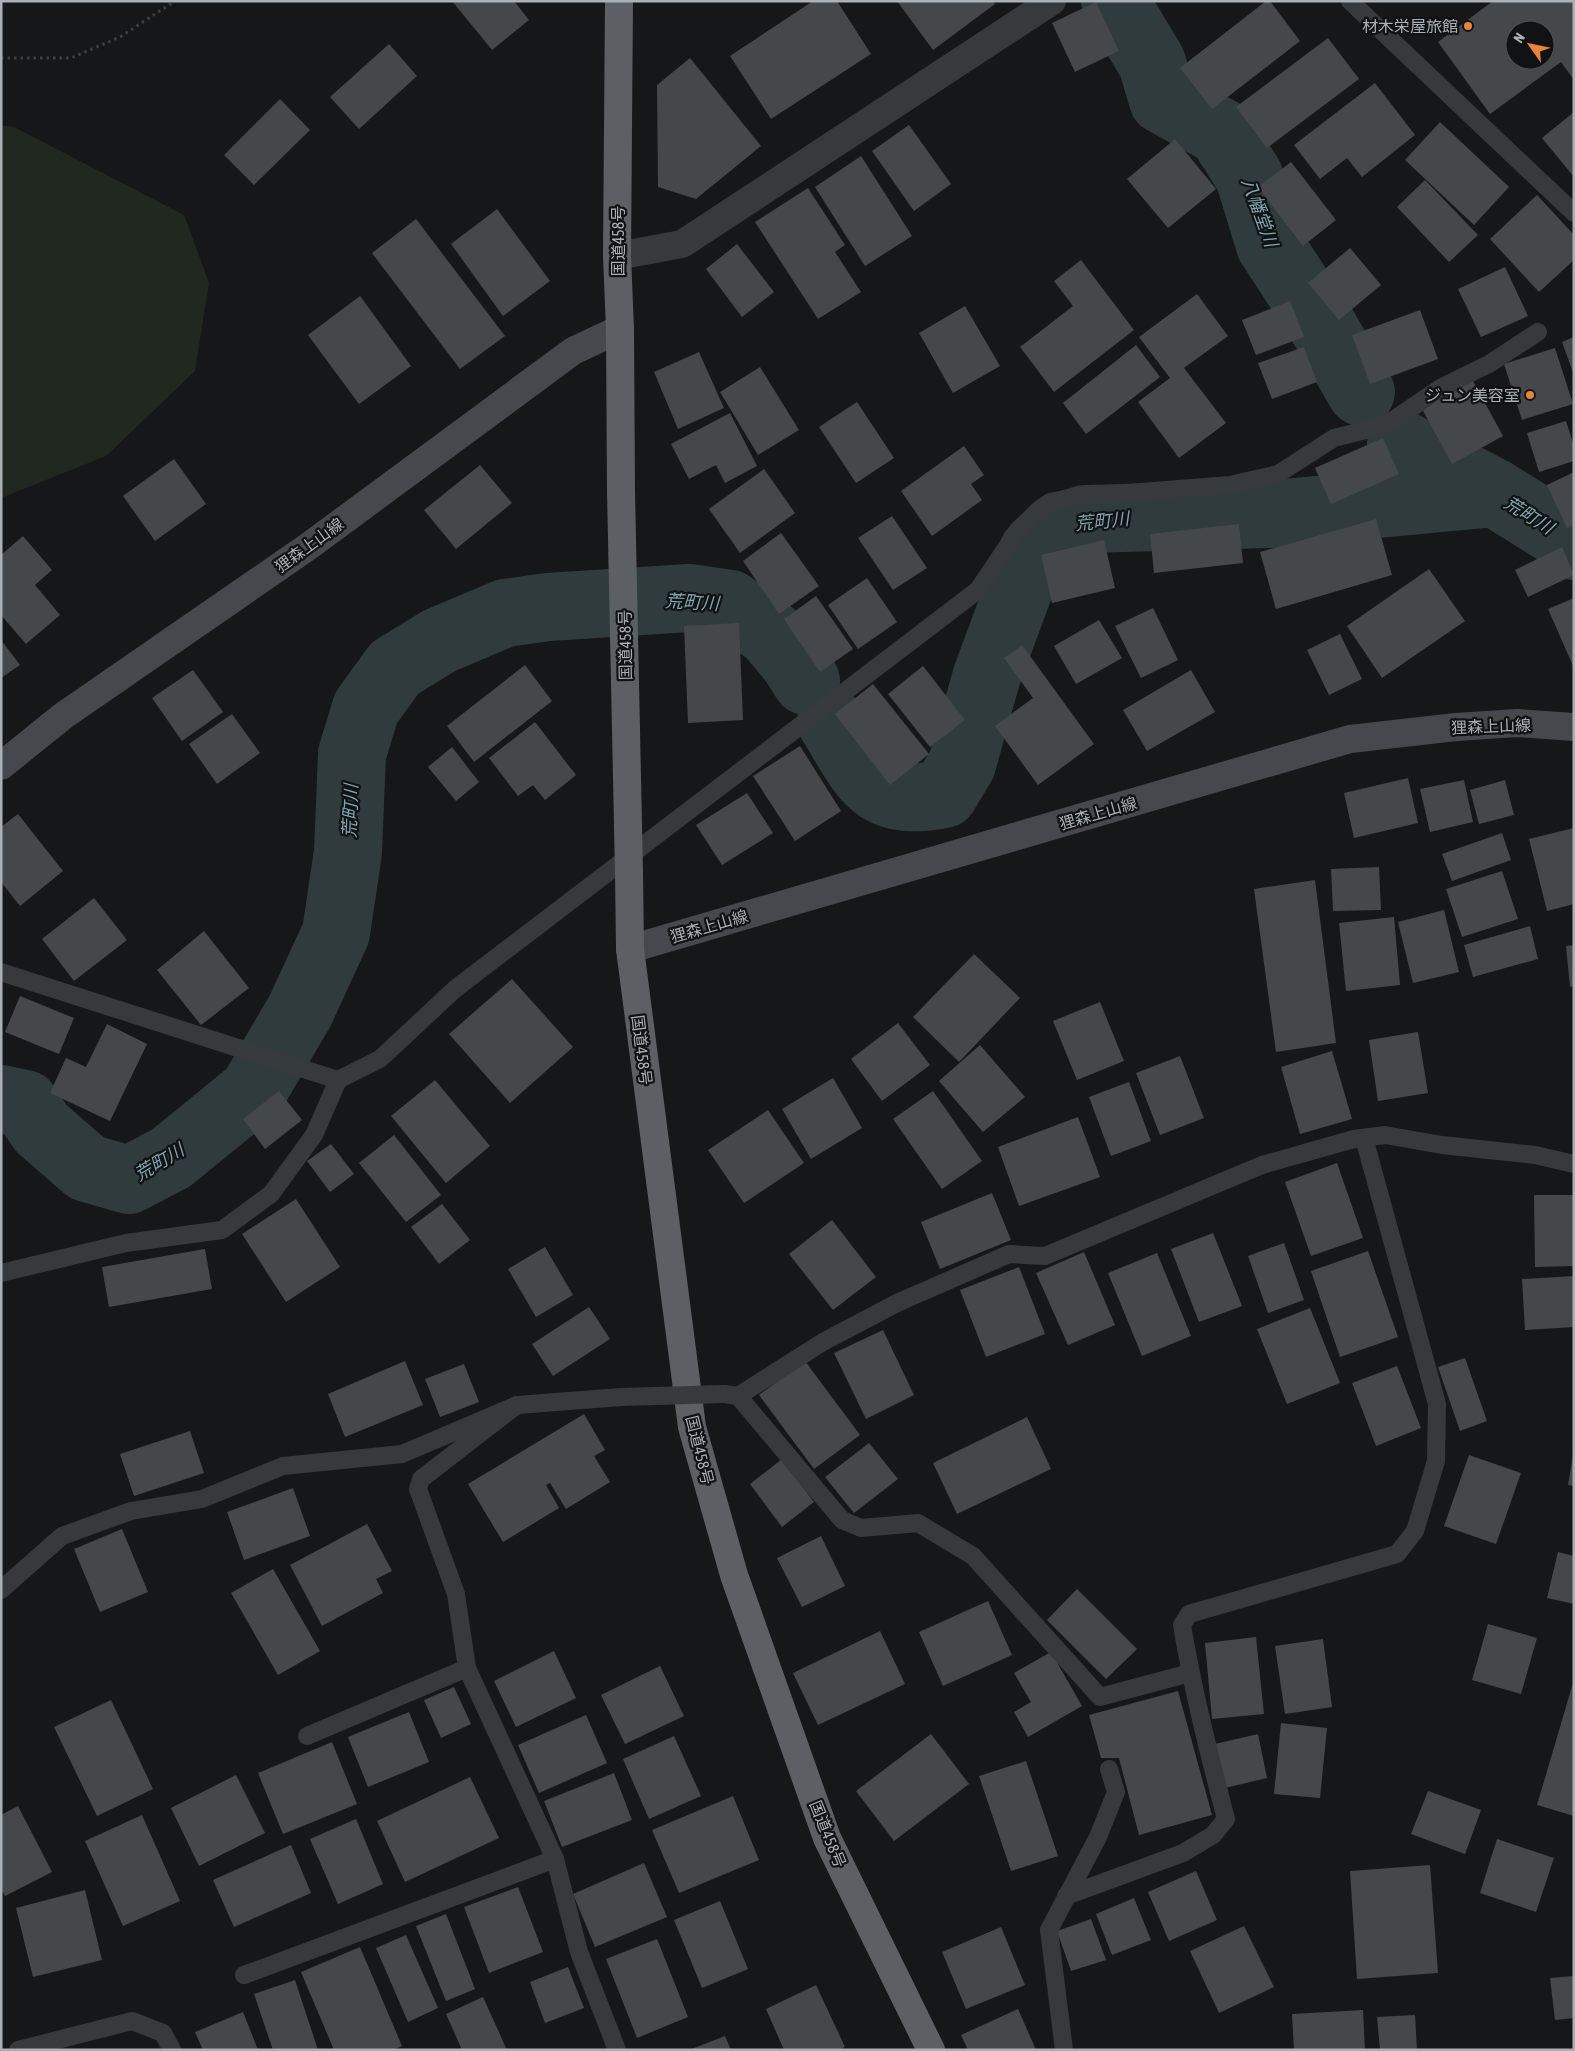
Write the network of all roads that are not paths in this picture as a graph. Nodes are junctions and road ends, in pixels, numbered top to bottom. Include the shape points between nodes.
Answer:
1 (619, 1) edge
2 (1052, 1) edge
3 (1350, 1) edge
4 (1574, 213) edge
5 (617, 256) junction
6 (620, 329) junction
7 (1538, 332) dead end
8 (1574, 727) edge
9 (1, 766) edge
10 (630, 949) junction
11 (1, 972) edge
12 (338, 1080) junction
13 (1364, 1138) junction
14 (1574, 1164) edge
15 (1, 1273) edge
16 (731, 1395) junction
17 (517, 1405) junction
18 (1, 1590) edge
19 (468, 1668) junction
20 (1190, 1673) junction
21 (307, 1736) dead end
22 (1108, 1769) dead end
23 (555, 1859) junction
24 (1066, 1896) junction
25 (244, 1975) dead end
26 (18, 2050) edge
27 (172, 2050) edge
28 (617, 2050) edge
29 (931, 2050) edge
30 (1064, 2050) edge

1 - 5 highway, 国道458号
2 - 5 street via 682,244
3 - 4 lane
5 - 6 highway, 国道458号
6 - 9 main road, 狸森上山線 via 573,352 309,546 63,716
6 - 10 highway, 国道458号, bridge
7 - 12 lane via 1488,364 1442,387 1386,425 1334,438 1278,474 1230,485 1090,494 1050,502 1019,529 978,590 455,989 380,1059
8 - 10 main road, 狸森上山線 via 1517,723 1350,739
10 - 29 highway, 国道458号 via 692,1427 734,1575 827,1838
11 - 12 lane
12 - 15 lane via 314,1134 271,1194 222,1230 126,1243
13 - 14 lane via 1385,1135 1442,1146 1535,1155
13 - 16 lane via 1262,1165 1045,1256 1009,1254 889,1308
13 - 20 lane via 1437,1404 1436,1462 1415,1531 1397,1554 1189,1614 1182,1625
16 - 17 lane, bridge via 621,1397
16 - 20 lane via 842,1520 861,1528 918,1523 973,1556 1100,1697
17 - 18 lane via 402,1454 283,1466 202,1499 131,1511 62,1536
17 - 19 lane via 421,1479 418,1489 456,1594
19 - 21 lane
19 - 23 lane
20 - 24 lane via 1226,1818 1213,1835 1183,1853
22 - 24 lane via 1116,1792 1098,1837
23 - 25 lane
23 - 28 lane via 580,1952
24 - 30 lane via 1049,1930
26 - 27 lane via 132,2021 163,2033

